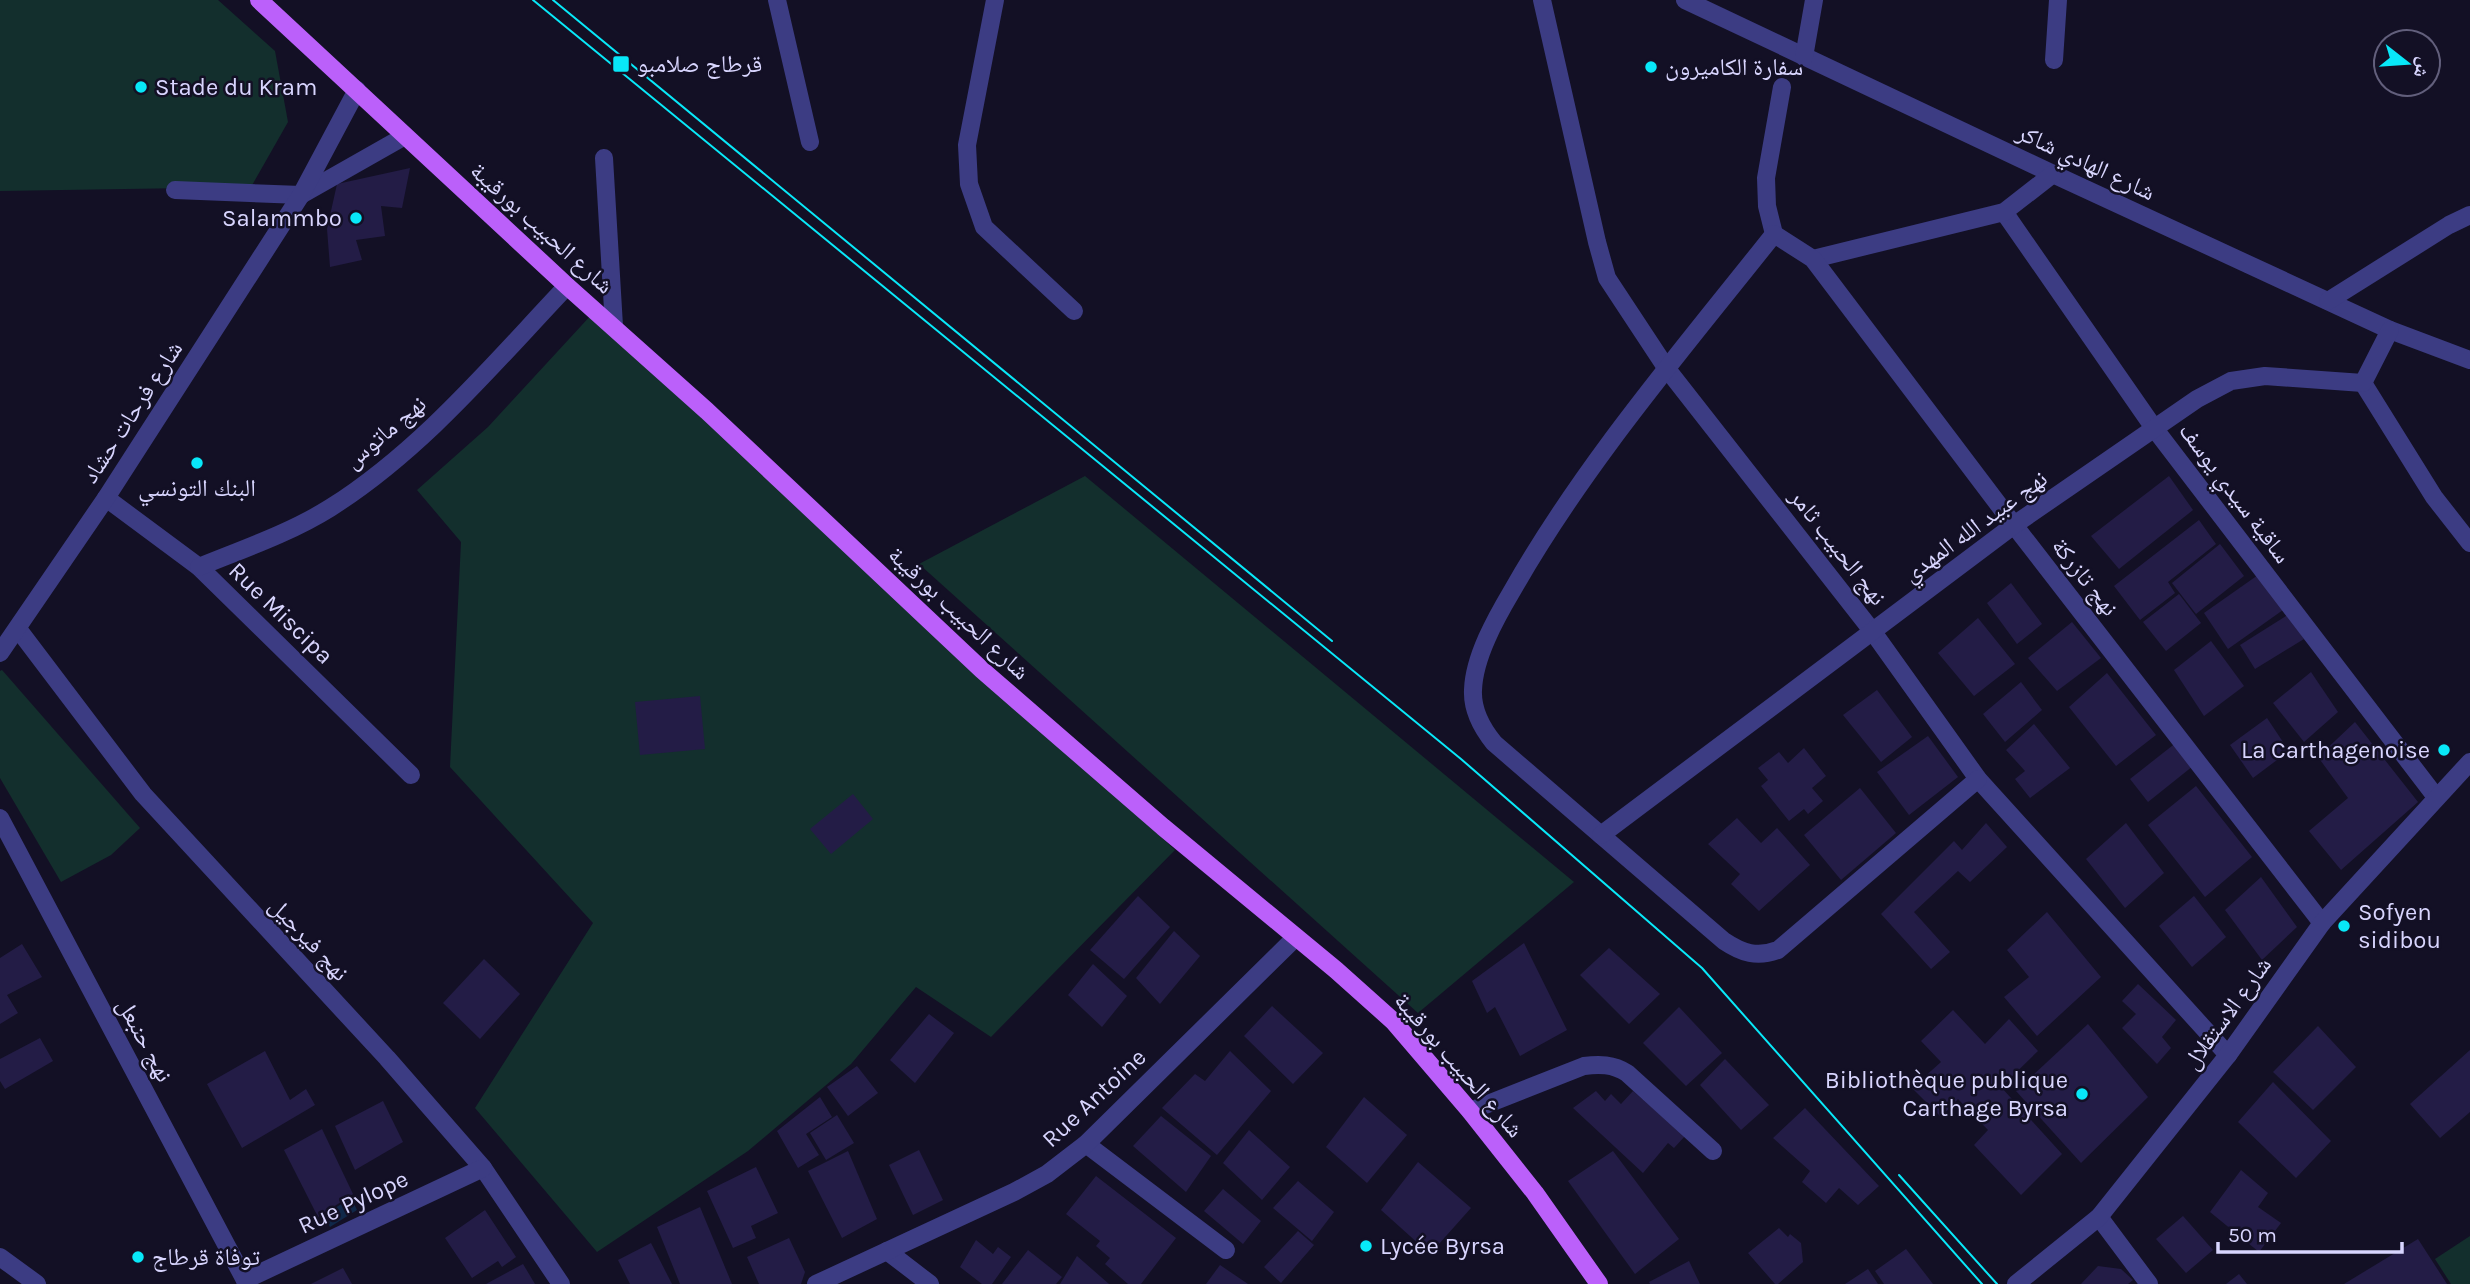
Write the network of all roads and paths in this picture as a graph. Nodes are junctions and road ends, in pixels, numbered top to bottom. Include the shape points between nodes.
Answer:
1 (259, 0) edge
2 (777, 0) edge
3 (995, 0) edge
4 (1542, 0) edge
5 (1685, 0) edge
6 (1814, 0) edge
7 (2058, 0) edge
8 (1804, 57) junction
9 (2054, 60) dead end
10 (1782, 86) dead end
11 (357, 90) junction
12 (405, 136) junction
13 (810, 142) dead end
14 (604, 158) dead end
15 (2053, 174) junction
16 (174, 190) dead end
17 (301, 195) junction
18 (2004, 212) junction
19 (2470, 215) edge
20 (1774, 234) junction
21 (1814, 259) junction
22 (566, 286) junction
23 (2328, 301) junction
24 (1074, 312) dead end
25 (614, 326) junction
26 (2390, 330) junction
27 (2470, 360) edge
28 (1667, 369) junction
29 (2363, 383) junction
30 (2154, 428) junction
31 (106, 498) junction
32 (2014, 526) junction
33 (2470, 542) edge
34 (199, 567) junction
35 (18, 629) junction
36 (1873, 632) junction
37 (0, 653) edge
38 (2470, 762) edge
39 (411, 775) dead end
40 (1978, 779) junction
41 (2436, 797) junction
42 (0, 818) edge
43 (1601, 835) junction
44 (2322, 923) junction
45 (1296, 937) junction
46 (2228, 1055) junction
47 (1470, 1111) junction
48 (1086, 1144) junction
49 (1713, 1151) dead end
50 (483, 1168) junction
51 (2099, 1217) junction
52 (1226, 1250) dead end
53 (887, 1251) junction
54 (0, 1257) edge
55 (246, 1282) edge
56 (37, 1284) edge
57 (561, 1284) edge
58 (816, 1284) edge
59 (930, 1284) edge
60 (1599, 1284) edge
61 (2016, 1284) edge
62 (2149, 1284) edge

1 - 11 main road, شارع الحبيب بورقيبة
2 - 13 street
3 - 24 street via 967,145 969,184 984,227
4 - 28 street, نهج الحبيب ثامر via 1607,278
5 - 8 street, شارع الهادي شاكر
6 - 8 street
7 - 9 street
8 - 15 street, شارع الهادي شاكر
10 - 20 street via 1766,178
11 - 12 main road, شارع الحبيب بورقيبة
11 - 17 street, شارع فرحات حشاد
12 - 17 street, شارع فرحات حشاد
12 - 22 main road, شارع الحبيب بورقيبة
14 - 25 street
15 - 18 street
15 - 23 street, شارع الهادي شاكر
16 - 17 street
17 - 31 street, شارع فرحات حشاد
18 - 21 street
18 - 30 street, ساقية سيدي يوسف
19 - 23 street
20 - 21 street
20 - 28 street
21 - 32 street, نهج تازركة
22 - 25 main road, شارع الحبيب بورقيبة
22 - 34 street, نهج ماتوس via 462,397 370,479 330,508
23 - 26 street, شارع الهادي شاكر
25 - 45 main road, شارع الحبيب بورقيبة via 982,670
26 - 27 street, شارع الهادي شاكر
26 - 29 street
28 - 36 street, نهج الحبيب ثامر
28 - 43 street via 1536,548 1493,625 1474,683 1478,720 1494,743
29 - 30 street, نهج عبيد الله المهدي via 2265,376 2231,382
29 - 33 street via 2434,497
30 - 32 street, نهج عبيد الله المهدي
30 - 41 street, ساقية سيدي يوسف
31 - 34 street, Rue Miscipa
31 - 35 street, شارع فرحات حشاد
32 - 36 street, نهج عبيد الله المهدي
32 - 44 street, نهج تازركة
34 - 39 street, Rue Miscipa
35 - 37 street, شارع فرحات حشاد
35 - 50 street, نهج فيرجيل via 143,794
36 - 40 street, نهج الحبيب ثامر
36 - 43 street, نهج عبيد الله المهدي
38 - 41 street, شارع الاستقلال
40 - 43 street via 1778,950 1765,955 1746,953 1724,941
40 - 46 street, نهج الحبيب ثامر
41 - 44 street, شارع الاستقلال
42 - 55 street, نهج حنبعل
44 - 46 street, شارع الاستقلال
45 - 47 main road, شارع الحبيب بورقيبة via 1393,1021
45 - 48 street, Rue Antoine
46 - 51 street, شارع الاستقلال
47 - 49 street via 1584,1066 1609,1065 1626,1073
47 - 60 main road, شارع الحبيب بورقيبة
48 - 52 street
48 - 53 street, Rue Antoine via 1014,1192
50 - 55 street, Rue Pylope
50 - 57 street, نهج فيرجيل
51 - 61 street, شارع الاستقلال
51 - 62 street
53 - 58 street, Rue Antoine
53 - 59 street
54 - 56 street

